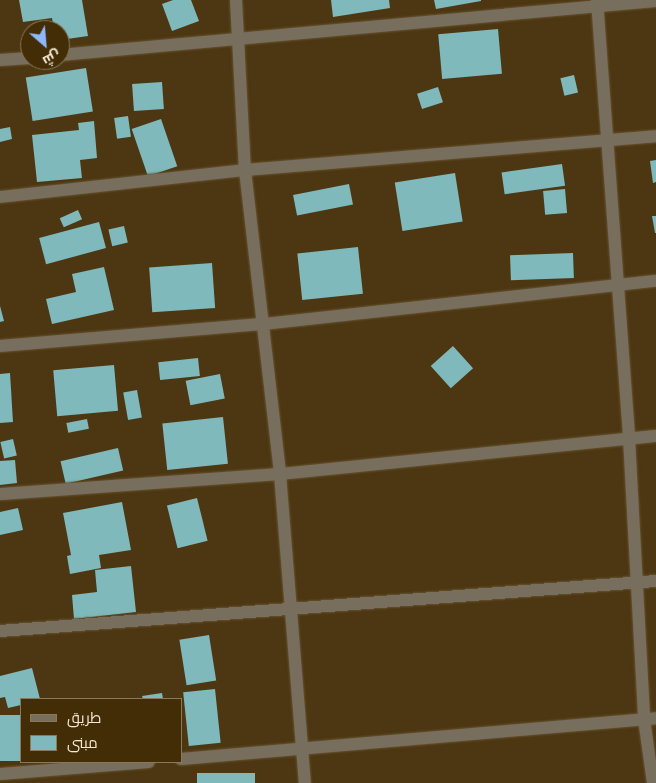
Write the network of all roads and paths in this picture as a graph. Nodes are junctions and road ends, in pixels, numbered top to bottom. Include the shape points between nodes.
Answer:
1 (236, 0) edge
2 (656, 2) edge
3 (597, 3) edge
4 (239, 38) junction
5 (70, 54) edge
6 (20, 59) edge
7 (0, 60) edge
8 (656, 136) edge
9 (606, 139) junction
10 (245, 170) junction
11 (0, 197) edge
12 (656, 281) edge
13 (616, 284) junction
14 (264, 324) junction
15 (0, 346) edge
16 (656, 436) edge
17 (629, 438) junction
18 (280, 474) junction
19 (0, 494) edge
20 (656, 581) edge
21 (637, 583) junction
22 (292, 607) junction
23 (0, 632) edge
24 (650, 719) edge
25 (303, 749) junction
26 (182, 759) edge
27 (137, 763) edge
28 (0, 774) edge
29 (305, 783) edge
30 (653, 783) edge

1 - 4 street
2 - 3 street
3 - 4 street
3 - 9 street
4 - 5 street
4 - 10 street
6 - 7 street
8 - 9 street
9 - 10 street
9 - 13 street
10 - 11 street
10 - 14 street
12 - 13 street
13 - 14 street
13 - 17 street
14 - 15 street
14 - 18 street
16 - 17 street
17 - 18 street
17 - 21 street
18 - 19 street
18 - 22 street
20 - 21 street
21 - 22 street
21 - 24 street
22 - 23 street
22 - 25 street
24 - 25 street
24 - 30 street
25 - 26 street
25 - 29 street
27 - 28 street

